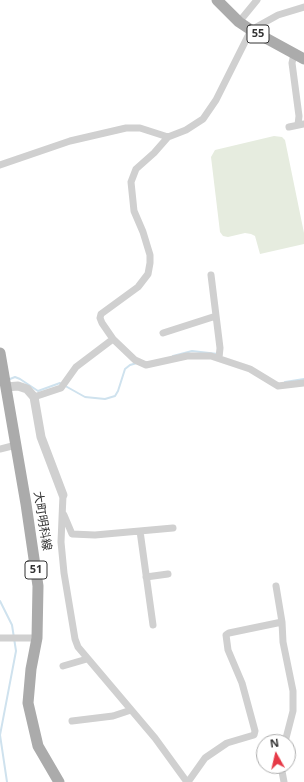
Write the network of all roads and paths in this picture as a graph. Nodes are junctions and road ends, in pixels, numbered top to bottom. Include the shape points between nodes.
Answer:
1 (217, 0) edge
2 (257, 0) edge
3 (304, 7) edge
4 (240, 22) junction
5 (250, 30) junction
6 (294, 54) junction
7 (304, 59) edge
8 (301, 125) edge
9 (289, 127) dead end
10 (168, 137) junction
11 (0, 165) edge
12 (211, 275) dead end
13 (216, 316) junction
14 (164, 333) dead end
15 (113, 339) junction
16 (0, 353) edge
17 (219, 358) junction
18 (304, 383) edge
19 (6, 387) junction
20 (34, 397) junction
21 (16, 445) junction
22 (0, 449) edge
23 (63, 495) joint
24 (63, 513) junction
25 (173, 528) dead end
26 (140, 531) junction
27 (168, 574) dead end
28 (146, 577) junction
29 (276, 586) dead end
30 (282, 622) junction
31 (153, 625) dead end
32 (2, 638) edge
33 (37, 638) junction
34 (87, 659) junction
35 (63, 666) dead end
36 (131, 710) junction
37 (72, 721) dead end
38 (287, 734) edge
39 (59, 782) edge
40 (187, 782) edge

1 - 4 main road, 55
2 - 4 street
3 - 5 street via 278,15
4 - 5 main road, 55
5 - 6 main road, 55
5 - 10 street via 216,100 203,119 186,130
6 - 7 main road, 55
6 - 8 street via 292,64
8 - 9 street
10 - 11 street via 140,128 126,128 70,141
10 - 15 street via 136,168 131,182 134,211 146,241 150,263 148,274 138,287 101,314 102,323
12 - 13 street
13 - 14 street
13 - 17 street
15 - 17 street via 135,360 146,365 193,355
15 - 20 street via 76,367 61,388
16 - 19 main road, 大町明科線 / 51
17 - 18 street via 250,369 278,386
19 - 20 street via 18,386 27,389
19 - 21 main road, 大町明科線 / 51
20 - 23 street via 41,436
21 - 22 street
21 - 33 main road, 大町明科線 / 51 via 36,564
23 - 24 street
24 - 26 street via 72,534 95,535
24 - 34 street via 61,542 65,580 75,639
25 - 26 street
26 - 28 street
27 - 28 street
28 - 31 street
29 - 30 street
30 - 38 street via 294,703
30 - 40 street via 226,635 228,650 242,683 254,735 227,743 205,758
32 - 33 street
33 - 39 main road, 大町明科線 / 51 via 28,703 38,746
34 - 35 street
34 - 36 street
36 - 37 street via 113,716
36 - 40 street

